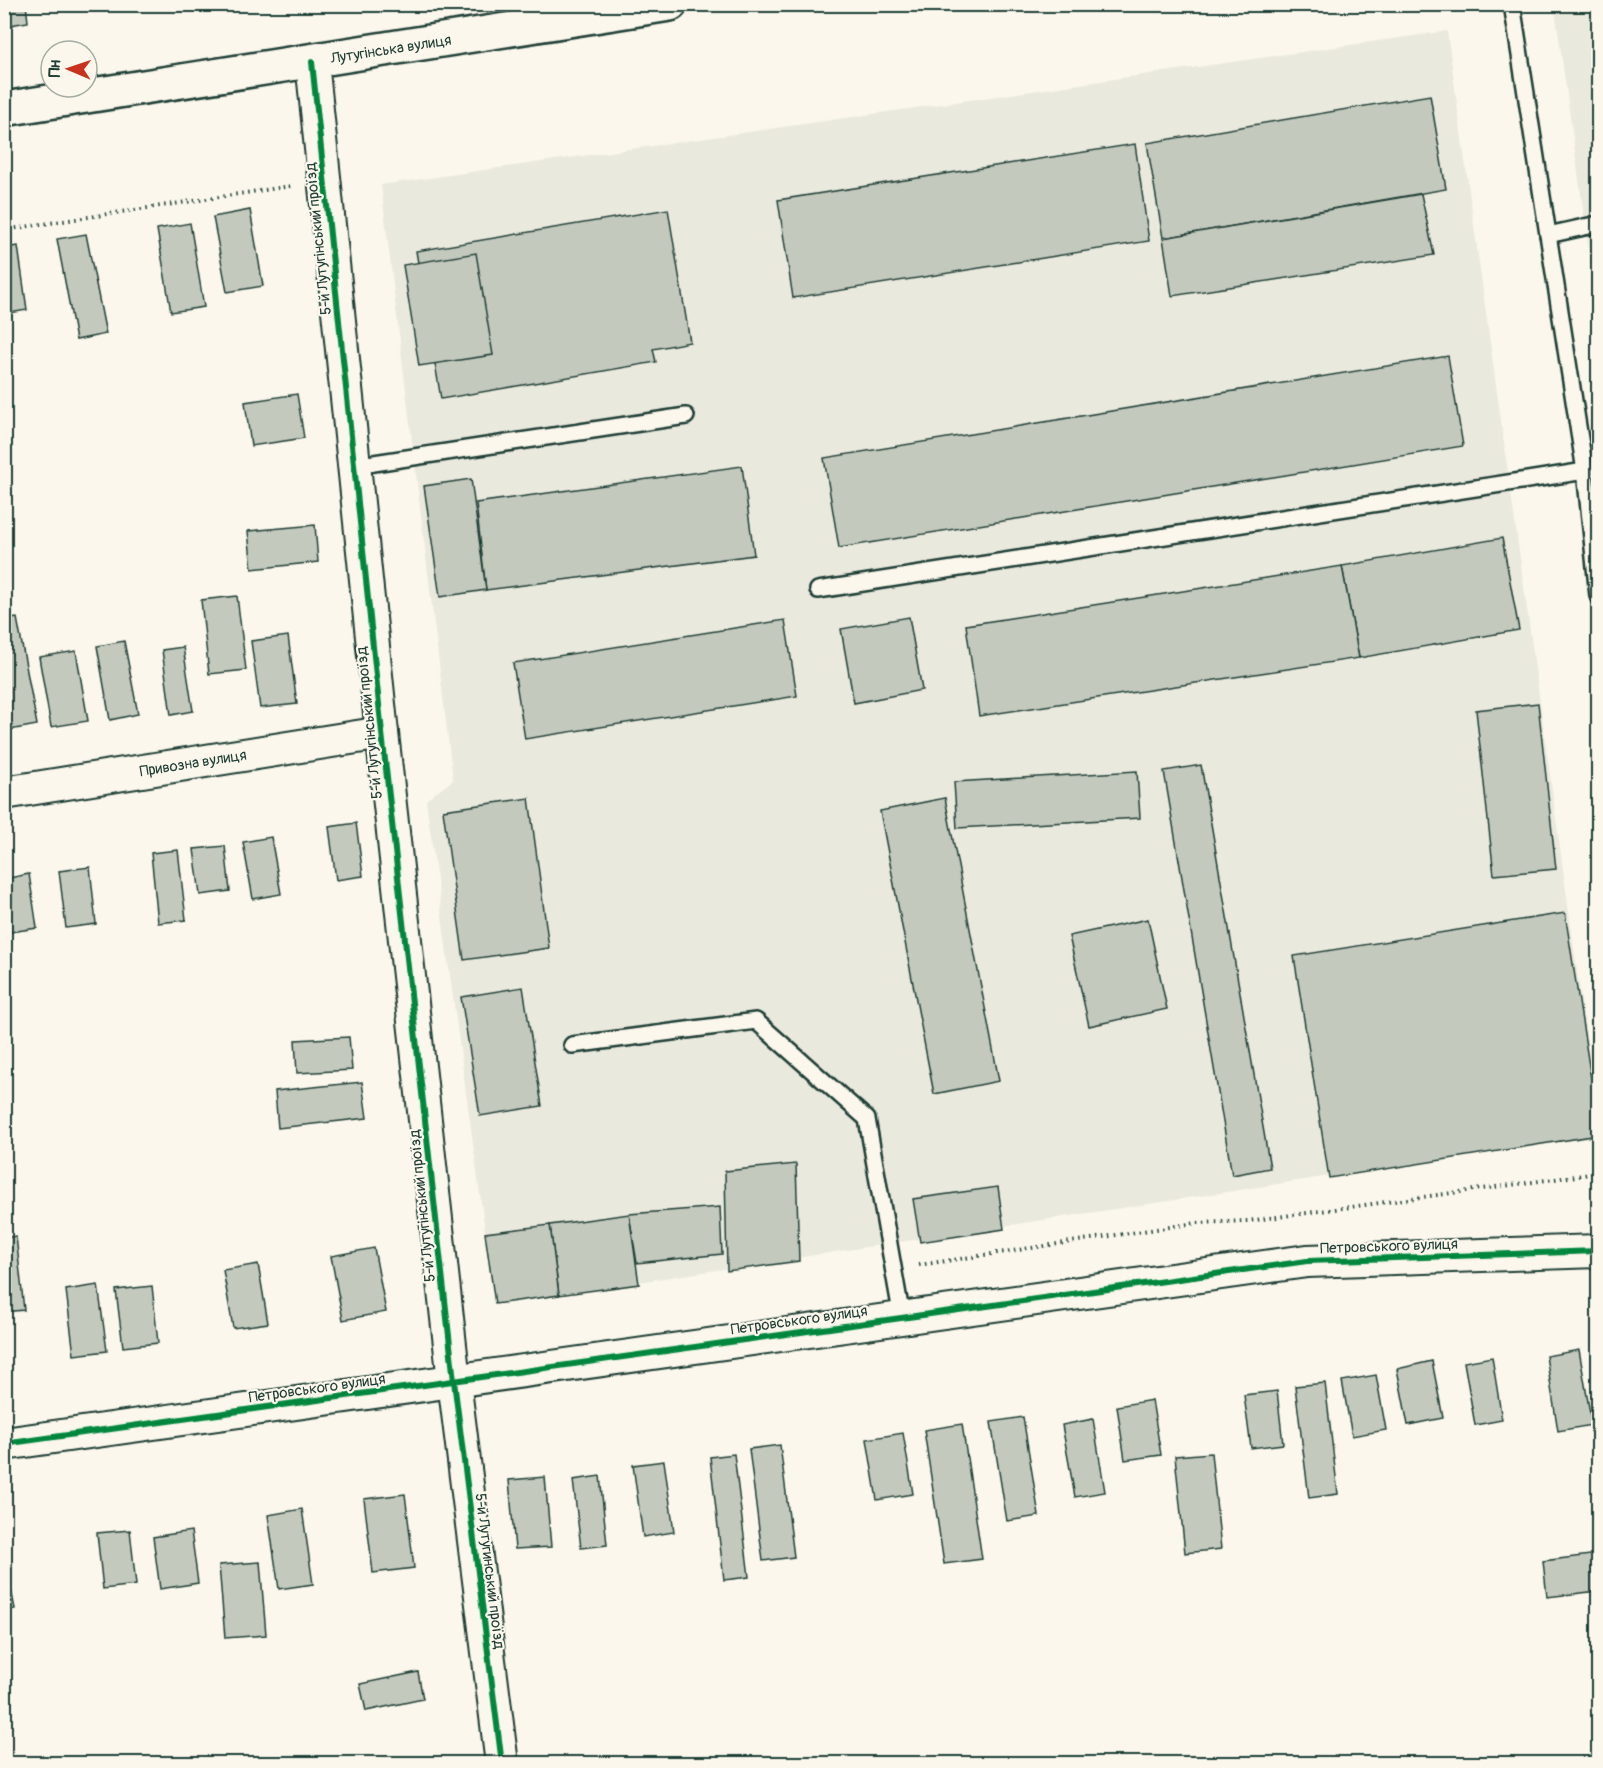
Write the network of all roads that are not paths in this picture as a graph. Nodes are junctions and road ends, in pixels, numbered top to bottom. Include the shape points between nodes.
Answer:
1 (670, 4) edge
2 (1512, 4) edge
3 (312, 62) junction
4 (4, 109) edge
5 (1599, 224) edge
6 (1548, 234) junction
7 (686, 416) dead end
8 (354, 466) junction
9 (1585, 471) junction
10 (1595, 535) edge
11 (818, 590) dead end
12 (1599, 596) edge
13 (382, 733) junction
14 (4, 793) edge
15 (572, 1045) dead end
16 (1599, 1251) edge
17 (902, 1318) junction
18 (454, 1381) junction
19 (4, 1444) edge
20 (502, 1764) edge

1 - 3 main road, Лутугінська вулиця
2 - 6 lane
3 - 4 main road, Лутугінська вулиця
3 - 8 street, 5-й Лутугінський проїзд
5 - 6 lane
6 - 9 lane
7 - 8 lane
8 - 13 street, 5-й Лутугінський проїзд
9 - 10 lane
9 - 11 lane
10 - 12 lane
13 - 14 street, Привозна вулиця
13 - 18 street, 5-й Лутугінський проїзд
15 - 17 lane via 756,1021 867,1119
16 - 17 street, Петровського вулиця via 1307,1261
17 - 18 street, Петровського вулиця
18 - 19 street, Петровського вулиця
18 - 20 street, 5-й Лутугинський проїзд

